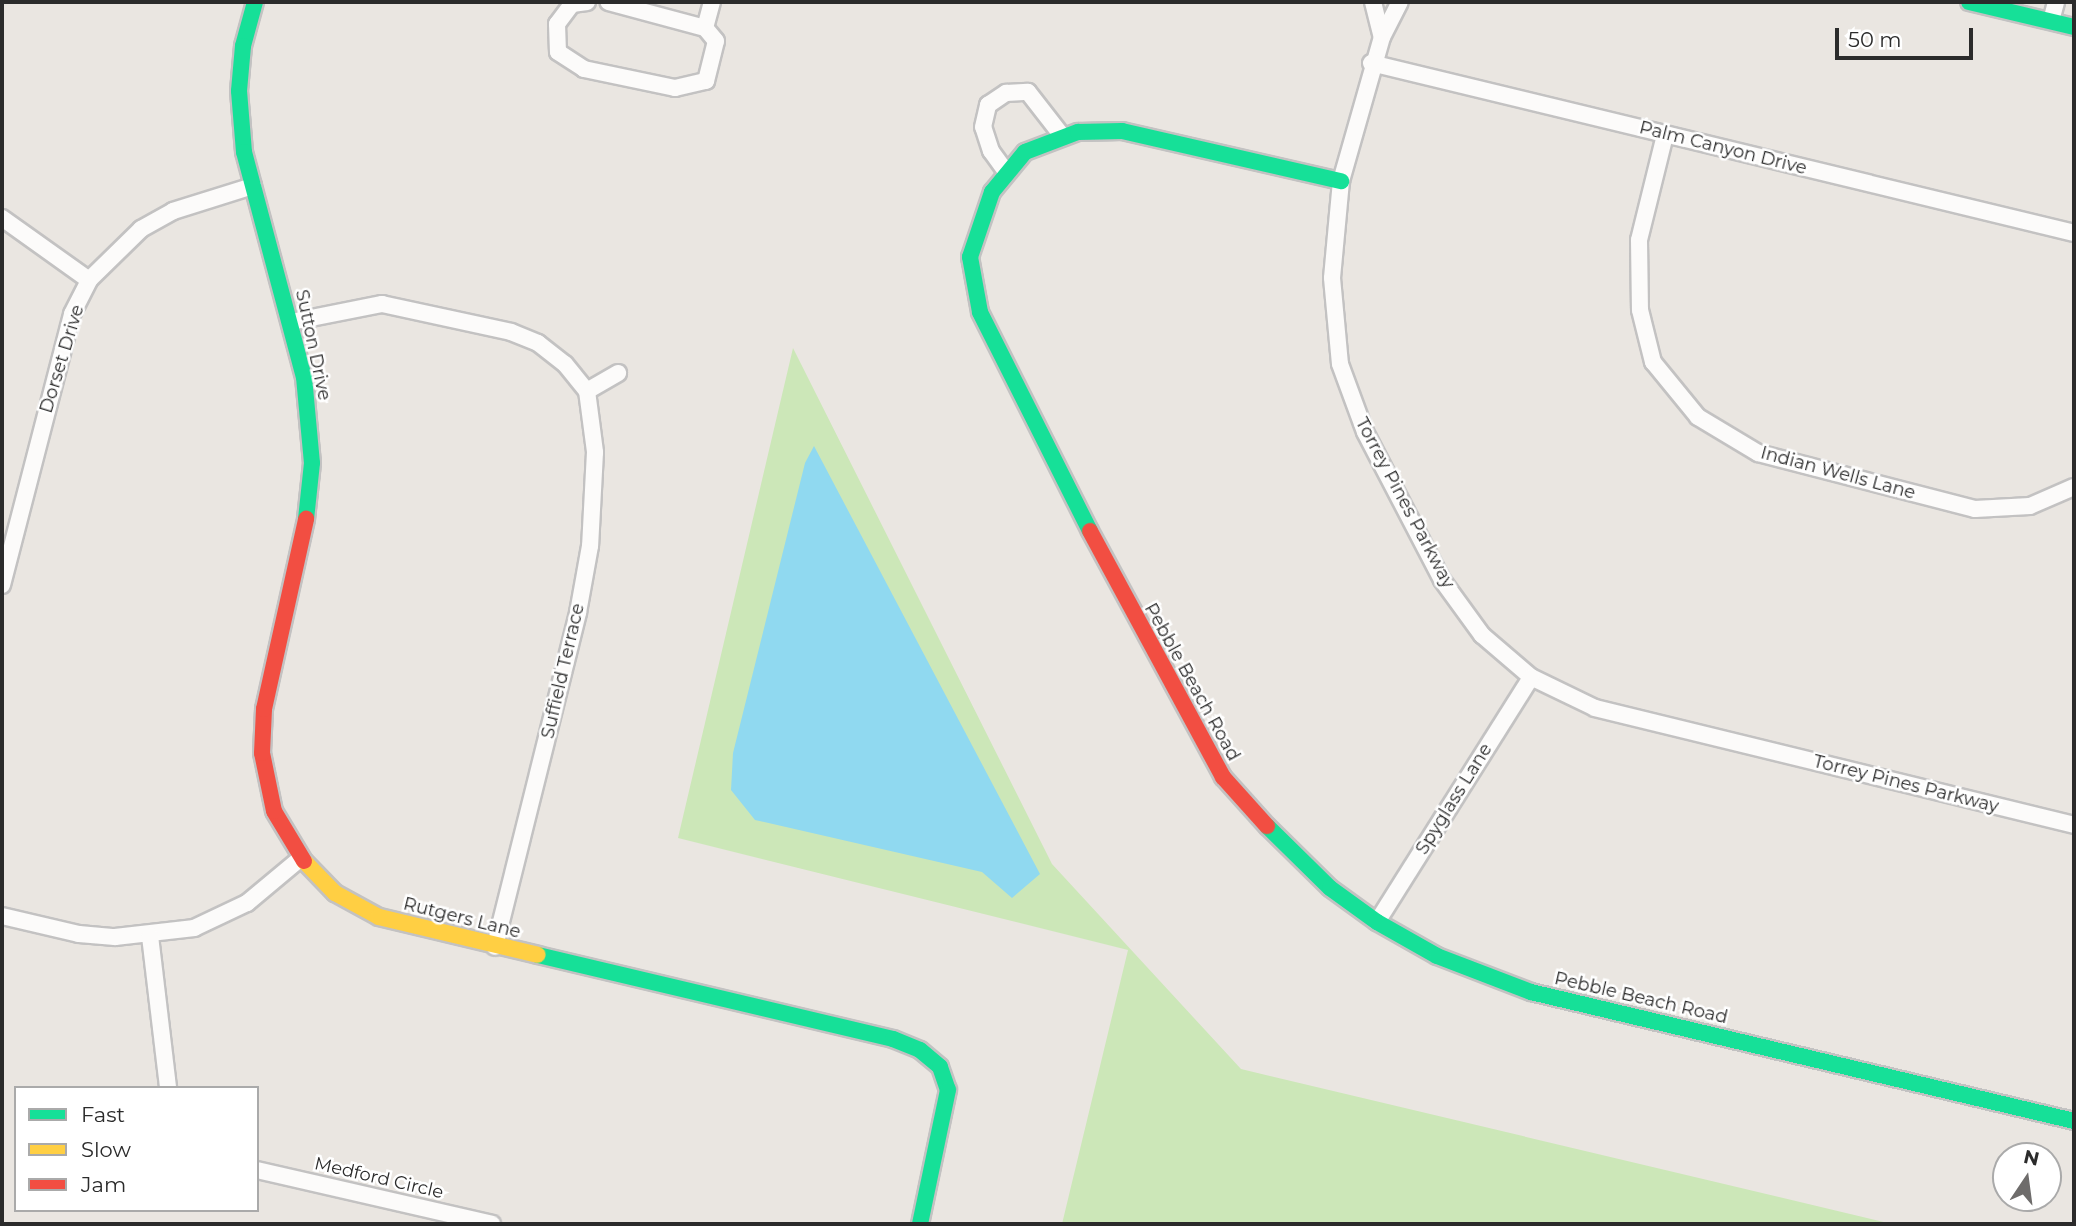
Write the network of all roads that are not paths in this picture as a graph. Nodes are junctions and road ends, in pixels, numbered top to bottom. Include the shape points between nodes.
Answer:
1 (255, 2) edge
2 (587, 2) edge
3 (608, 2) edge
4 (712, 2) edge
5 (1373, 2) edge
6 (1400, 2) edge
7 (1969, 2) edge
8 (2056, 2) edge
9 (2051, 21) junction
10 (2074, 27) edge
11 (705, 29) junction
12 (1382, 37) junction
13 (1371, 63) junction
14 (1665, 135) junction
15 (1063, 137) junction
16 (1007, 173) junction
17 (1341, 181) junction
18 (253, 186) junction
19 (2, 218) edge
20 (2074, 233) edge
21 (89, 281) junction
22 (291, 322) junction
23 (618, 373) dead end
24 (587, 391) junction
25 (2074, 487) edge
26 (2, 585) edge
27 (1531, 677) junction
28 (2074, 825) edge
29 (301, 858) junction
30 (2, 916) edge
31 (1377, 922) junction
32 (150, 936) junction
33 (495, 947) junction
34 (168, 1086) edge
35 (2074, 1121) edge
36 (259, 1170) edge
37 (492, 1224) edge
38 (920, 1224) edge

1 - 18 street, Sutton Drive via 243,46 239,91 244,152
2 - 11 street via 572,4 556,24 558,52 584,69 692,88 706,81 715,56 716,41
3 - 11 street
4 - 11 street
5 - 12 street
6 - 12 street, Torrey Pines Parkway
7 - 9 street
8 - 9 street
9 - 10 street
12 - 13 street, Torrey Pines Parkway
13 - 14 street, Palm Canyon Drive
13 - 17 street, Torrey Pines Parkway
14 - 20 street, Palm Canyon Drive
14 - 25 street, Indian Wells Lane via 1639,240 1640,310 1653,362 1698,417 1758,453 1975,509 2030,506
15 - 16 street, Pebble Beach Road via 1025,152
15 - 16 street via 1028,92 1006,93 988,105 983,127 991,150
15 - 17 street, Pebble Beach Road via 1122,131
16 - 31 street, Pebble Beach Road via 992,192 970,257 980,312 1137,624 1223,776 1285,847
17 - 27 street, Torrey Pines Parkway via 1332,278 1340,364 1365,432 1442,580 1482,635
18 - 21 street, Dorset Drive via 173,211 141,229
18 - 22 street, Sutton Drive
19 - 21 street
21 - 26 street, Dorset Drive via 72,314
22 - 24 street via 382,304 498,329 538,343 565,364
22 - 29 street, Sutton Drive via 304,377 312,463 304,538 264,709 262,753 274,811
23 - 24 street
24 - 33 street, Suffield Terrace via 595,452 590,546 578,614
27 - 28 street, Torrey Pines Parkway via 1595,708
27 - 31 street, Spyglass Lane
29 - 32 street via 247,903 194,928
29 - 33 street, Rutgers Lane via 335,893 379,917
30 - 32 street via 79,934
31 - 35 street, Pebble Beach Road via 1437,956 1531,992
32 - 34 street
33 - 38 street, Rutgers Lane via 892,1039 920,1050 940,1068 948,1090
36 - 37 street, Medford Circle

